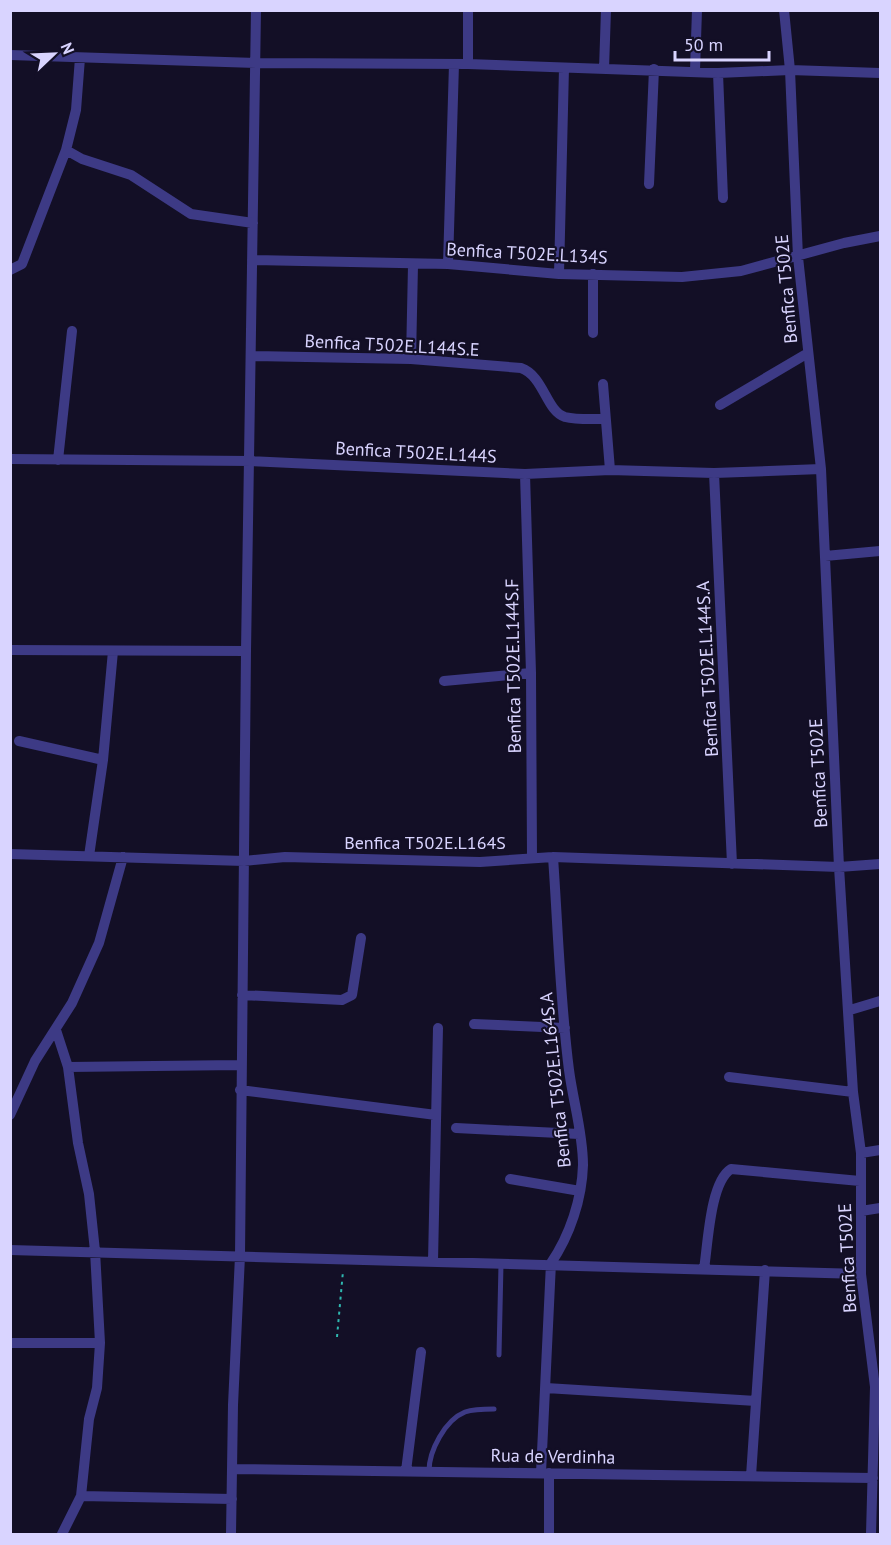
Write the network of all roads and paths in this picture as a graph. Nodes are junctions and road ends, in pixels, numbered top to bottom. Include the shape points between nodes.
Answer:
1 (256, 10) edge
2 (468, 10) edge
3 (606, 10) edge
4 (697, 10) edge
5 (784, 10) edge
6 (10, 55) edge
7 (80, 57) junction
8 (256, 63) junction
9 (454, 64) junction
10 (468, 64) junction
11 (564, 68) junction
12 (604, 69) junction
13 (654, 69) junction
14 (695, 70) junction
15 (790, 70) junction
16 (718, 73) junction
17 (880, 73) edge
18 (66, 150) junction
19 (649, 184) dead end
20 (723, 198) dead end
21 (253, 223) junction
22 (880, 236) edge
23 (798, 257) junction
24 (252, 260) junction
25 (448, 264) junction
26 (413, 265) junction
27 (10, 270) edge
28 (559, 274) junction
29 (593, 274) junction
30 (72, 331) dead end
31 (593, 333) dead end
32 (808, 353) junction
33 (251, 356) junction
34 (411, 359) junction
35 (603, 384) dead end
36 (720, 405) dead end
37 (604, 419) junction
38 (10, 459) edge
39 (58, 460) junction
40 (250, 460) junction
41 (821, 469) junction
42 (610, 470) junction
43 (714, 472) junction
44 (525, 474) junction
45 (880, 550) edge
46 (825, 556) junction
47 (10, 650) edge
48 (113, 651) junction
49 (246, 651) junction
50 (531, 673) junction
51 (444, 681) dead end
52 (20, 741) dead end
53 (103, 760) junction
54 (10, 854) edge
55 (89, 856) junction
56 (123, 857) junction
57 (553, 857) junction
58 (532, 858) junction
59 (244, 861) junction
60 (732, 864) junction
61 (880, 864) edge
62 (839, 867) junction
63 (361, 938) dead end
64 (242, 995) junction
65 (880, 1001) edge
66 (850, 1010) junction
67 (474, 1024) dead end
68 (438, 1028) dead end
69 (565, 1028) junction
70 (56, 1030) junction
71 (240, 1065) junction
72 (68, 1068) junction
73 (729, 1077) dead end
74 (240, 1090) junction
75 (853, 1092) junction
76 (10, 1115) edge
77 (436, 1115) junction
78 (456, 1128) dead end
79 (579, 1134) junction
80 (880, 1150) edge
81 (861, 1153) junction
82 (510, 1179) dead end
83 (860, 1181) junction
84 (580, 1191) junction
85 (880, 1208) edge
86 (861, 1211) junction
87 (10, 1250) edge
88 (95, 1251) junction
89 (240, 1256) junction
90 (342, 1259) junction
91 (433, 1262) junction
92 (501, 1262) junction
93 (551, 1263) junction
94 (704, 1269) junction
95 (765, 1270) junction
96 (861, 1274) junction
97 (337, 1337) dead end
98 (10, 1343) edge
99 (100, 1343) junction
100 (421, 1352) dead end
101 (499, 1355) dead end
102 (878, 1387) edge
103 (546, 1388) junction
104 (756, 1401) junction
105 (494, 1408) dead end
106 (232, 1469) junction
107 (406, 1471) junction
108 (429, 1471) junction
109 (545, 1473) junction
110 (751, 1476) junction
111 (873, 1478) junction
112 (81, 1496) junction
113 (232, 1499) junction
114 (876, 1502) edge
115 (62, 1534) edge
116 (231, 1534) edge
117 (549, 1534) edge
118 (871, 1534) edge

1 - 8 street
2 - 10 street
3 - 12 street
4 - 14 street
5 - 15 street, Benfica T502E
6 - 7 street
7 - 8 street
7 - 18 street via 76,110
8 - 9 street
8 - 21 street
9 - 10 street
9 - 25 street
10 - 11 street
11 - 12 street
11 - 28 street
12 - 13 street
13 - 14 street
13 - 19 street
14 - 16 street
15 - 16 street
15 - 17 street
15 - 23 street, Benfica T502E
16 - 20 street
18 - 21 street via 131,175 192,214
18 - 27 street via 22,264
21 - 24 street
22 - 23 street, Benfica T502E.L134S
23 - 29 street, Benfica T502E.L134S via 741,272 682,277
23 - 32 street, Benfica T502E
24 - 26 street, Benfica T502E.L134S
24 - 33 street
25 - 26 street, Benfica T502E.L134S
25 - 28 street, Benfica T502E.L134S
26 - 34 street
28 - 29 street, Benfica T502E.L134S
29 - 31 street
30 - 39 street
32 - 36 street
32 - 41 street, Benfica T502E
33 - 34 street, Benfica T502E.L144S.E
33 - 40 street
34 - 37 street, Benfica T502E.L144S.E via 520,368 531,372 564,417
35 - 37 street
37 - 42 street
38 - 39 street, Benfica T502E.L144S
39 - 40 street, Benfica T502E.L144S
40 - 44 street, Benfica T502E.L144S
40 - 49 street
41 - 43 street, Benfica T502E.L144S
41 - 46 street, Benfica T502E
42 - 43 street, Benfica T502E.L144S
42 - 44 street, Benfica T502E.L144S
43 - 60 street, Benfica T502E.L144S.A
44 - 50 street, Benfica T502E.L144S.F
45 - 46 street
46 - 62 street, Benfica T502E
47 - 48 street
48 - 49 street
48 - 53 street
49 - 59 street
50 - 51 street
50 - 58 street, Benfica T502E.L144S.F
52 - 53 street
53 - 55 street
54 - 55 street, Benfica T502E.L164S
55 - 56 street, Benfica T502E.L164S
56 - 59 street, Benfica T502E.L164S
56 - 70 street via 99,943
57 - 58 street, Benfica T502E.L164S
57 - 60 street, Benfica T502E.L164S
57 - 69 street, Benfica T502E.L164S.A
58 - 59 street, Benfica T502E.L164S via 432,862 285,857
59 - 64 street
60 - 62 street, Benfica T502E.L164S
61 - 62 street, Benfica T502E.L164S
62 - 66 street, Benfica T502E
63 - 64 street via 354,989 342,1000
64 - 71 street
65 - 66 street
66 - 75 street, Benfica T502E
67 - 69 street
68 - 77 street
69 - 79 street, Benfica T502E.L164S.A
70 - 72 street
70 - 76 street via 35,1061
71 - 72 street
71 - 74 street
72 - 88 street
73 - 75 street
74 - 77 street
74 - 89 street
75 - 81 street, Benfica T502E
77 - 91 street
78 - 79 street
79 - 84 street, Benfica T502E.L164S.A via 583,1164
80 - 81 street
81 - 83 street, Benfica T502E
82 - 84 street
83 - 86 street, Benfica T502E
83 - 94 street via 731,1169 723,1174 716,1194
84 - 93 street, Benfica T502E.L164S.A via 562,1247
85 - 86 street
86 - 96 street, Benfica T502E
87 - 88 street
88 - 89 street
88 - 99 street
89 - 90 street
89 - 106 street
90 - 91 street
90 - 97 path via 344,1283
91 - 92 street
92 - 93 street
92 - 101 lane
93 - 94 street
93 - 103 street, Benfica T502E.L164S.A
94 - 95 street
95 - 96 street
95 - 104 street
96 - 102 street, Benfica T502E
98 - 99 street
99 - 112 street
100 - 107 street
102 - 111 street, Benfica T502E
103 - 104 street
103 - 109 street, Benfica T502E.L164S.A
104 - 110 street
105 - 108 lane via 455,1418 435,1446
106 - 107 street, Rua de Verdinha
106 - 113 street
107 - 108 street, Rua de Verdinha
108 - 109 street, Rua de Verdinha
109 - 110 street, Rua de Verdinha
109 - 117 street, Benfica T502E.L164S.A
110 - 111 street, Rua de Verdinha
111 - 114 street, Benfica T502E
112 - 113 street
112 - 115 street
113 - 116 street
114 - 118 street, Benfica T502E

